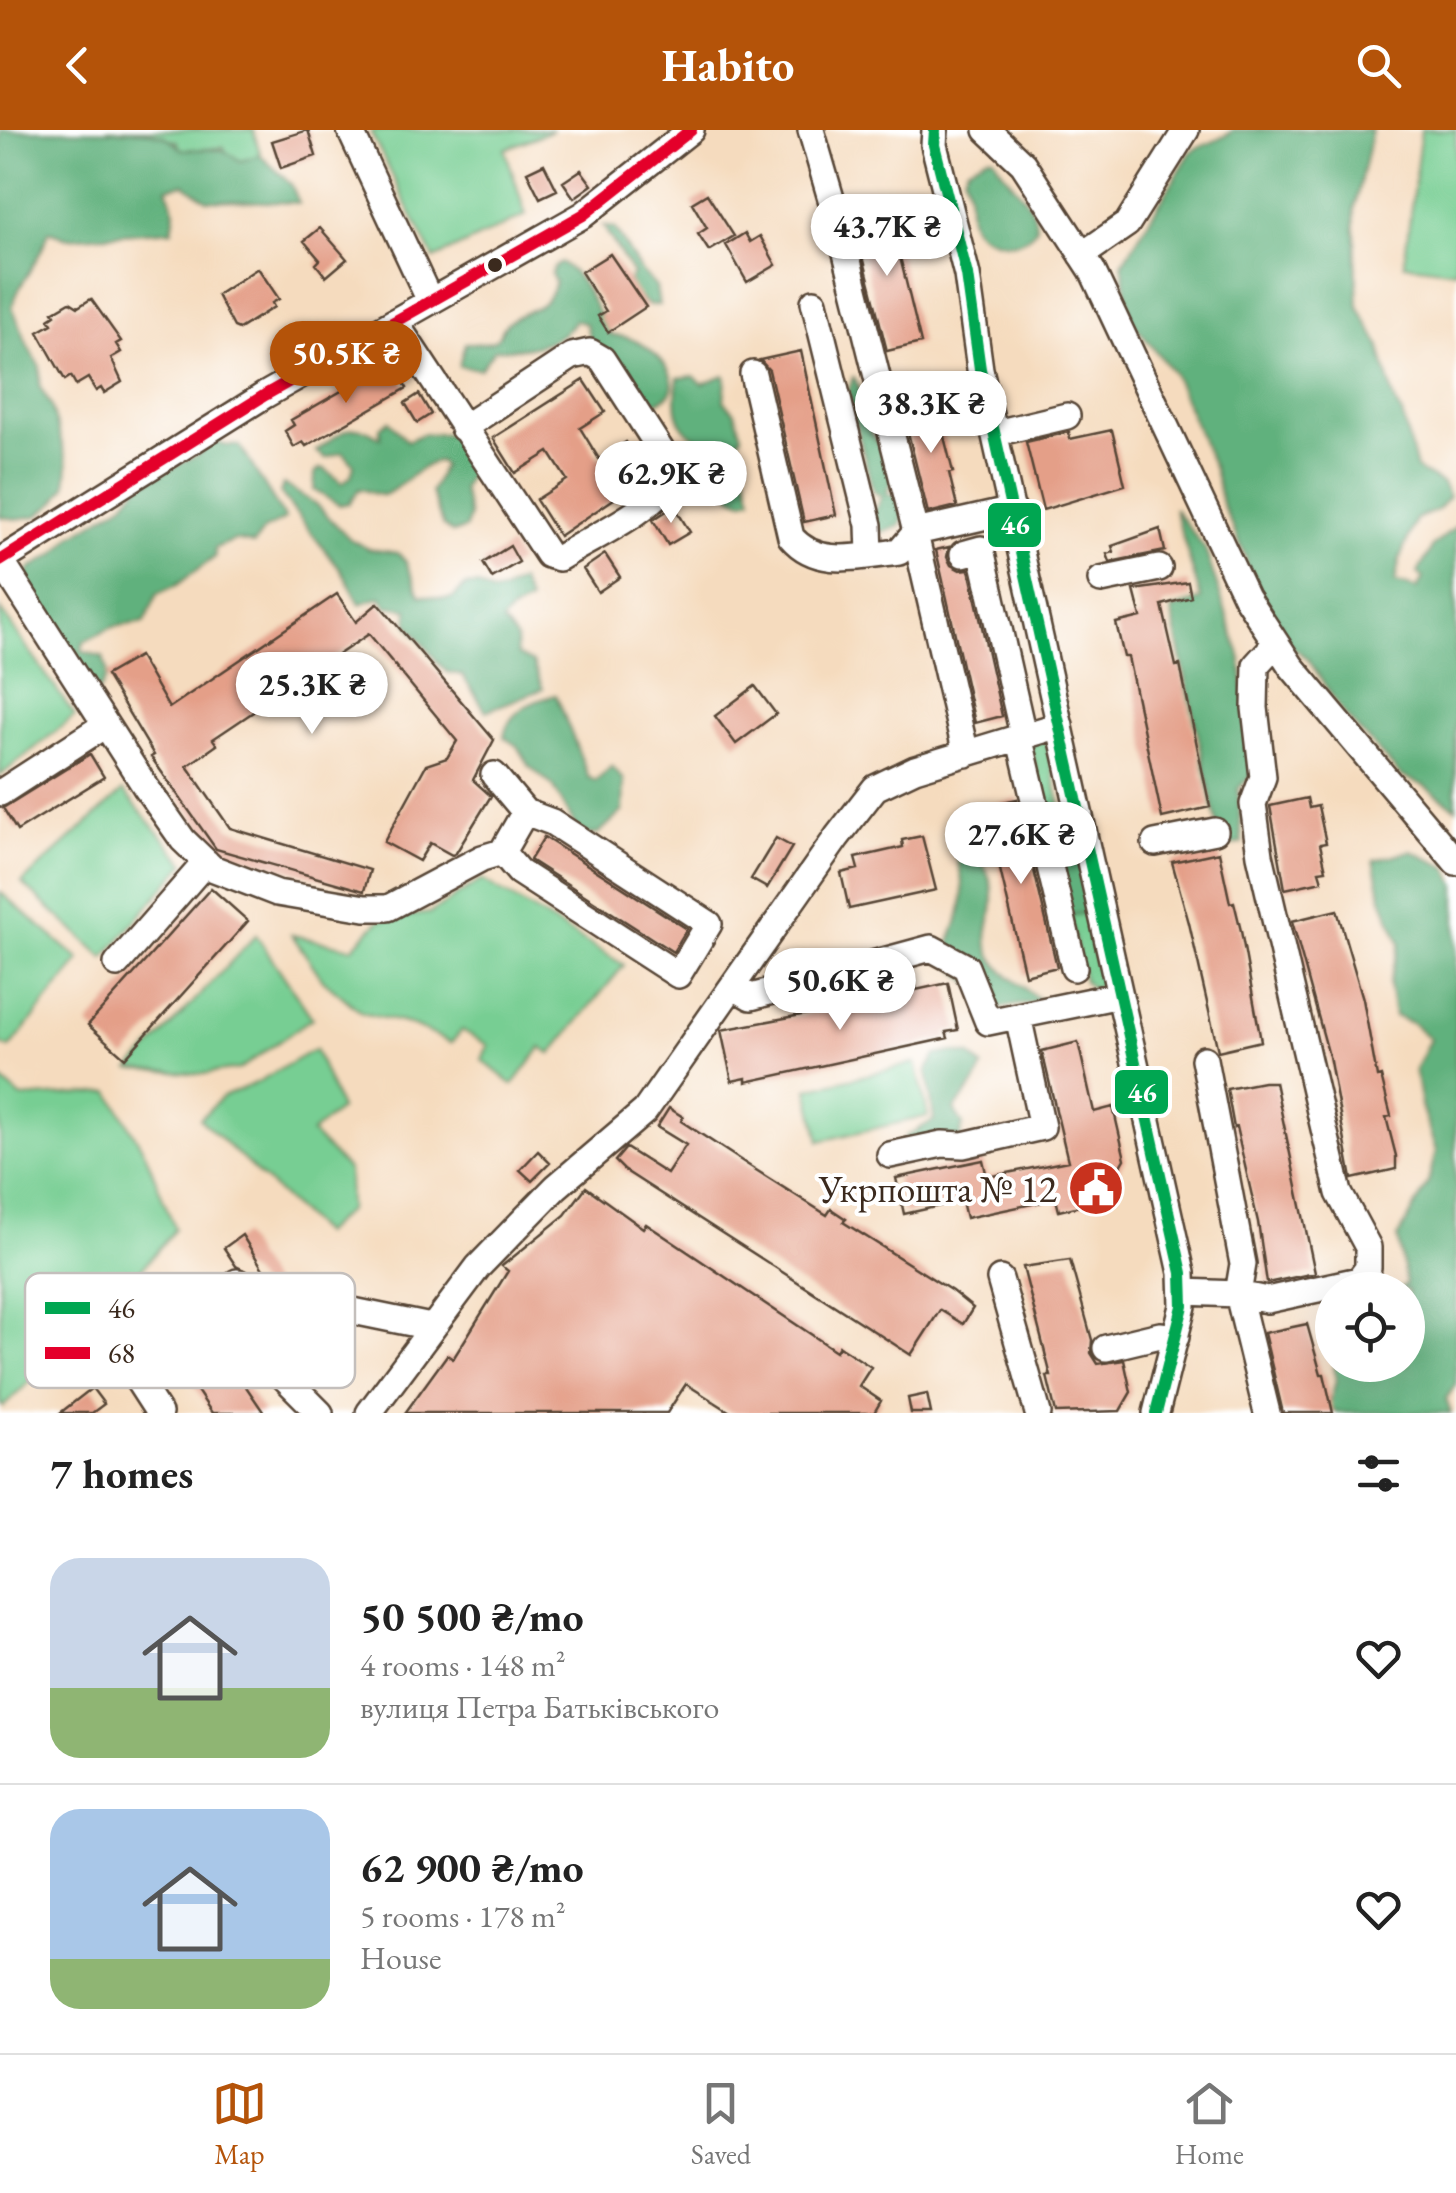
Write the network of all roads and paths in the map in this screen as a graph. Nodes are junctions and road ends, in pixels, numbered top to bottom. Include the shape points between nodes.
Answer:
1 (350, 130) edge
2 (691, 130) edge
3 (811, 130) edge
4 (935, 130) edge
5 (987, 130) edge
6 (1186, 130) edge
7 (1082, 254) junction
8 (430, 302) junction
9 (814, 302) dead end
10 (395, 322) junction
11 (752, 374) dead end
12 (1067, 416) dead end
13 (463, 428) junction
14 (996, 433) junction
15 (1013, 510) junction
16 (916, 533) junction
17 (3, 554) edge
18 (962, 554) dead end
19 (870, 556) junction
20 (1159, 568) dead end
21 (1101, 580) dead end
22 (1276, 643) junction
23 (105, 725) junction
24 (1060, 725) junction
25 (1021, 736) junction
26 (966, 754) junction
27 (494, 775) dead end
28 (0, 793) edge
29 (526, 812) junction
30 (1215, 830) dead end
31 (1155, 843) dead end
32 (502, 852) junction
33 (206, 862) junction
34 (1456, 862) edge
35 (117, 964) dead end
36 (1074, 968) dead end
37 (734, 987) junction
38 (1120, 995) junction
39 (1018, 1016) junction
40 (1204, 1058) dead end
41 (890, 1155) dead end
42 (1000, 1279) dead end
43 (1183, 1292) junction
44 (1238, 1294) junction
45 (355, 1311) edge
46 (432, 1326) junction
47 (1176, 1338) junction
48 (1106, 1348) dead end
49 (143, 1388) edge
50 (295, 1388) edge
51 (158, 1413) edge
52 (320, 1413) edge
53 (369, 1413) edge
54 (1038, 1413) edge
55 (1156, 1413) edge
56 (1266, 1413) edge

1 - 8 street
2 - 8 street via 583,215
3 - 16 street
4 - 14 street
5 - 7 street via 1023,164
6 - 7 street via 1128,224
7 - 22 street via 1246,597
8 - 10 street
9 - 19 street
10 - 13 street
10 - 17 street
11 - 19 street via 790,536 802,550 831,560
12 - 14 street
13 - 13 street via 572,356 590,352 602,360 674,477 631,514 559,558 548,556
14 - 15 street
15 - 16 street
15 - 24 street
16 - 19 street via 899,552
16 - 26 street
17 - 23 street
18 - 25 street via 981,549
20 - 21 street
22 - 34 street
22 - 44 street via 1256,666 1264,778 1253,804 1260,854 1339,1193 1368,1247 1368,1268 1359,1280 1267,1300
23 - 28 street
23 - 33 street via 183,840
24 - 25 street
24 - 38 street
25 - 26 street
25 - 36 street
26 - 37 street via 875,788
27 - 29 street
29 - 32 street
29 - 32 street via 552,822 709,924 678,975 519,872
30 - 31 street
32 - 33 street via 388,908 278,893
33 - 35 street
37 - 39 street via 750,996 931,948 966,966 988,1022
37 - 46 street via 645,1111 556,1187
38 - 39 street
38 - 43 street
39 - 41 street via 1042,1127
40 - 44 street via 1243,1264
42 - 54 street
43 - 44 street
43 - 47 street
44 - 56 street
45 - 46 street
46 - 53 street
47 - 48 street via 1160,1335
47 - 55 street
49 - 51 street
50 - 52 street

